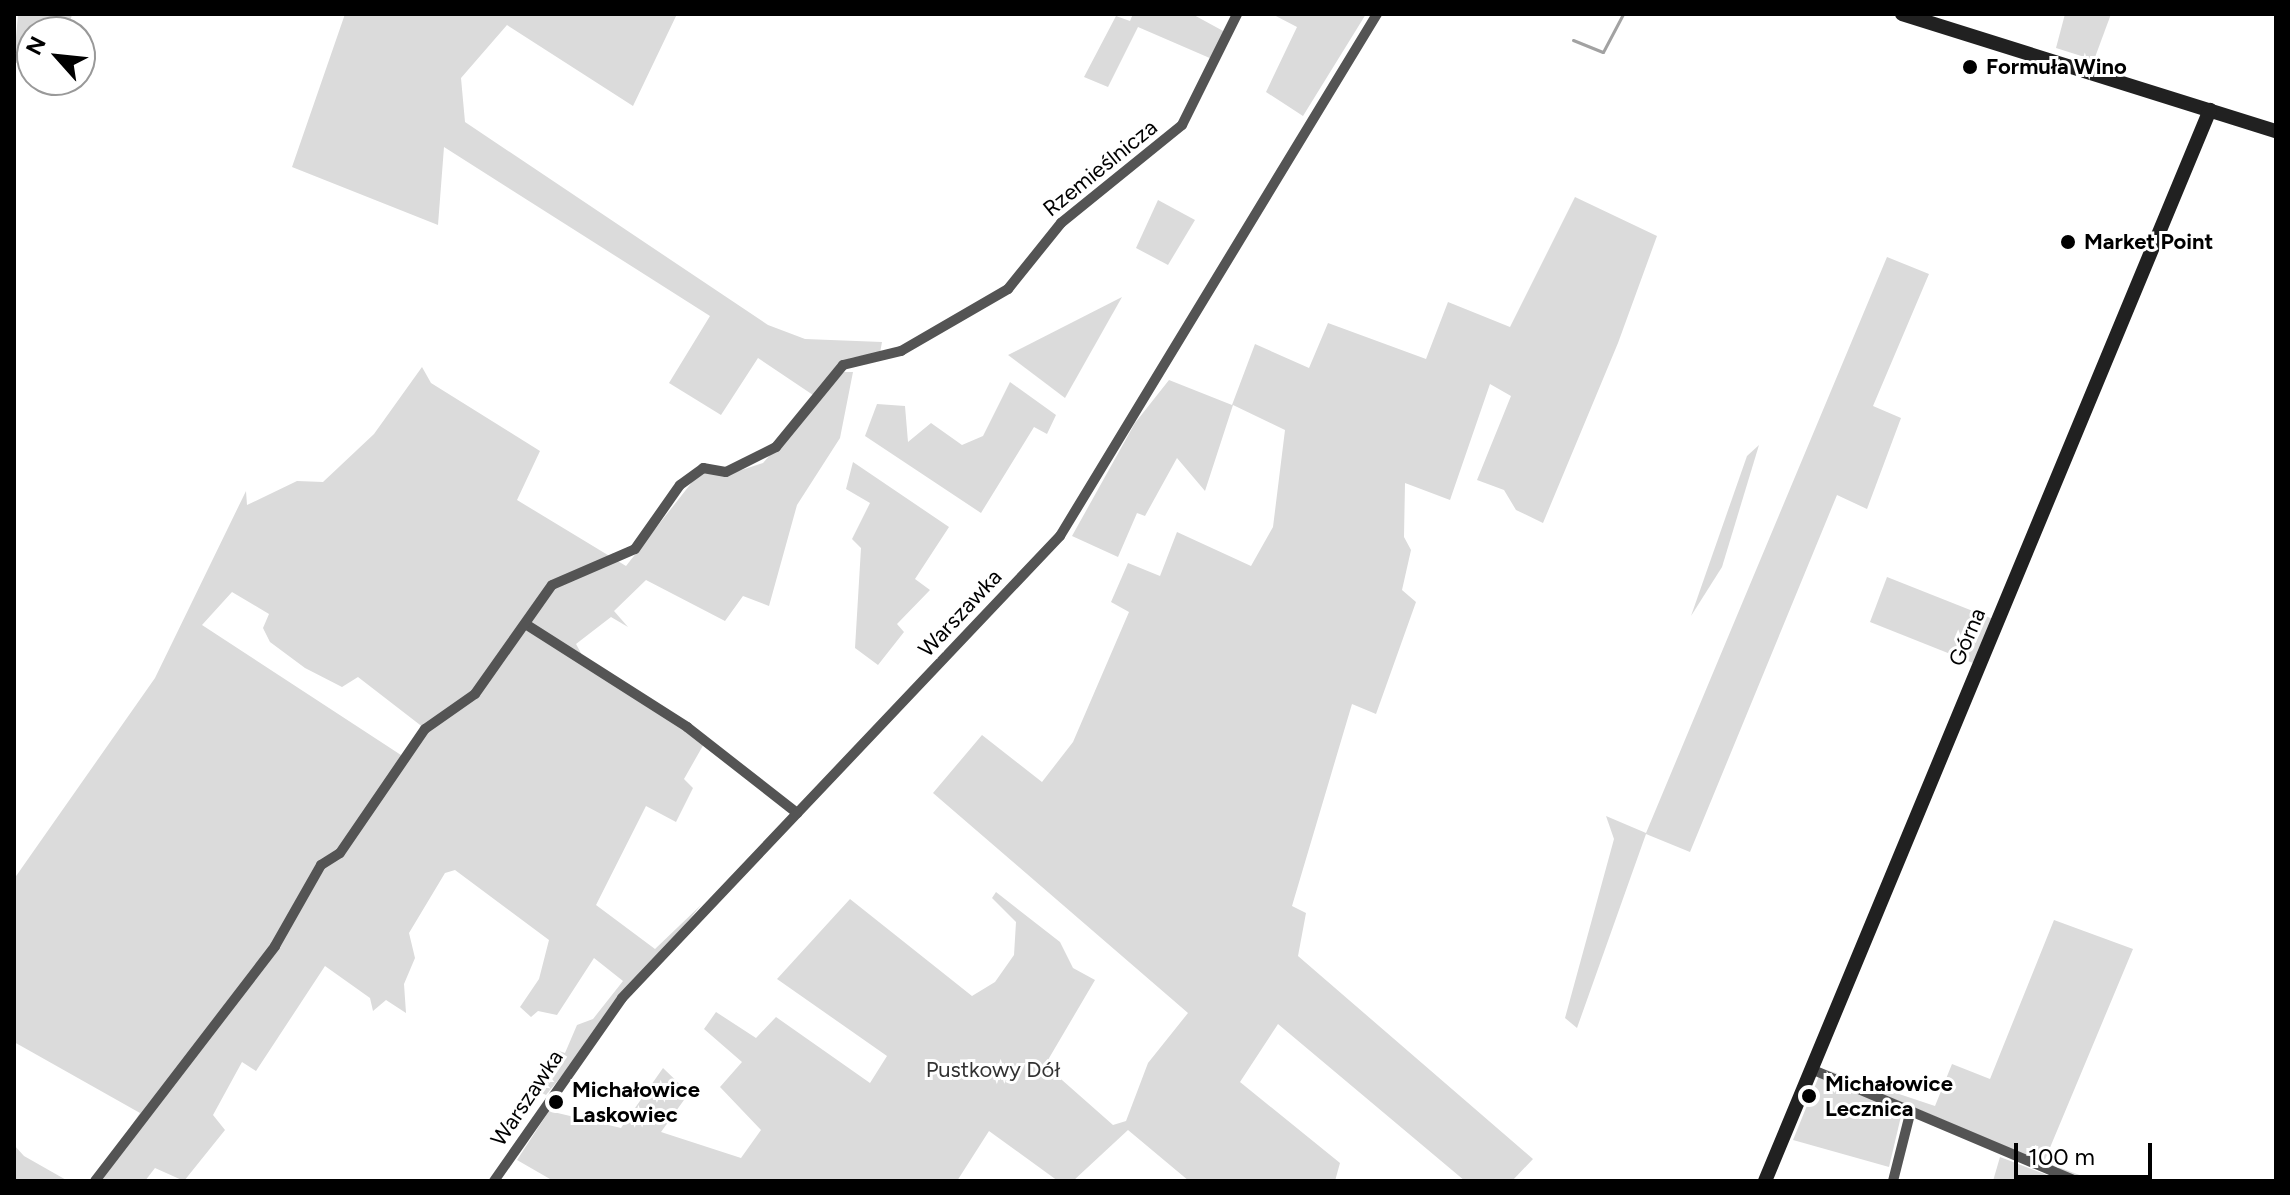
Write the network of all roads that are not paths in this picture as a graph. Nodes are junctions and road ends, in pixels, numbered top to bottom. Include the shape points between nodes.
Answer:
1 (1237, 14) edge
2 (1377, 14) edge
3 (1902, 14) edge
4 (2210, 110) junction
5 (2276, 131) edge
6 (527, 625) junction
7 (797, 813) junction
8 (1811, 1069) junction
9 (1911, 1110) junction
10 (95, 1181) edge
11 (494, 1181) edge
12 (1765, 1181) edge
13 (1893, 1181) edge
14 (2076, 1181) edge

1 - 6 street, Rzemieślnicza via 1195,109 1168,142 1061,223 1008,289 901,351 843,365 776,447 726,472 703,468 680,485 654,530 635,549 552,585
2 - 7 street, Warszawka via 1060,536
3 - 4 street
4 - 5 street
4 - 8 street, Górna
6 - 7 street via 698,734
6 - 10 street via 475,694 425,729 340,853 321,865 275,946
7 - 11 street, Warszawka via 616,1006
8 - 9 street
8 - 12 street, Górna
9 - 13 street
9 - 14 street

